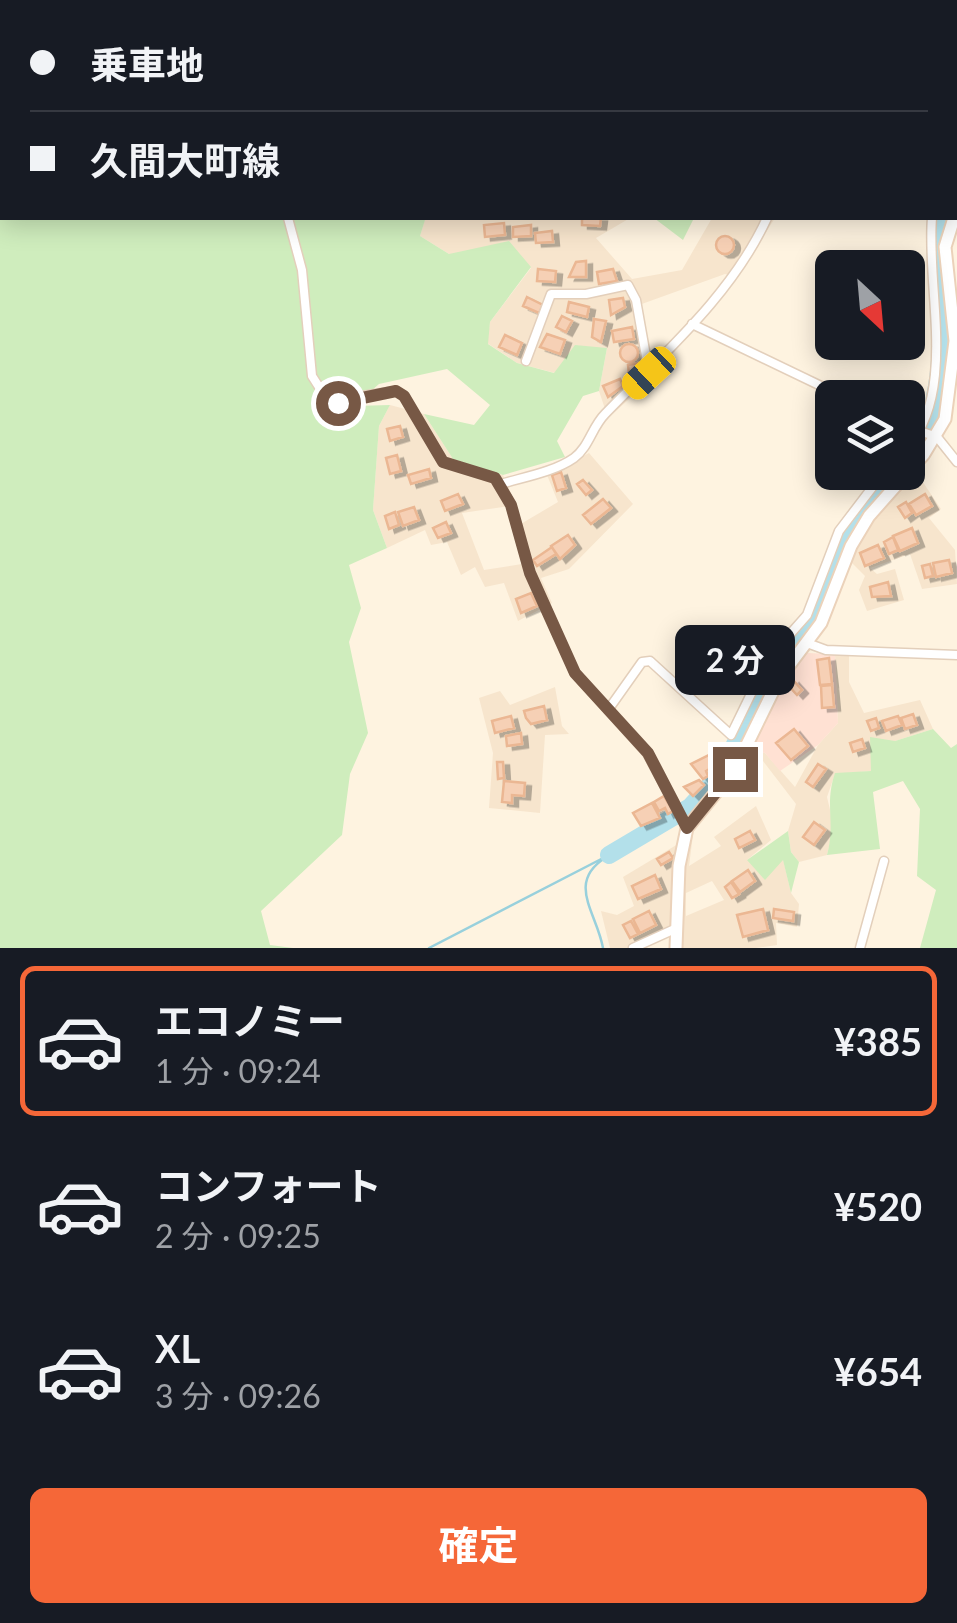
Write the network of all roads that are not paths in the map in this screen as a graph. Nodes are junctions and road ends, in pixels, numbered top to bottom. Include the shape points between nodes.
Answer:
1 (289, 220) edge
2 (766, 220) edge
3 (932, 220) edge
4 (954, 220) edge
5 (692, 324) junction
6 (526, 361) dead end
7 (649, 373) junction
8 (815, 383) edge
9 (925, 420) edge
10 (925, 434) edge
11 (937, 437) junction
12 (957, 462) edge
13 (501, 484) junction
14 (870, 490) edge
15 (806, 643) junction
16 (957, 655) edge
17 (608, 710) junction
18 (683, 819) junction
19 (884, 861) dead end
20 (677, 928) junction
21 (633, 948) edge
22 (676, 948) edge
23 (860, 948) edge

1 - 13 street via 319,391 338,403 396,391 443,462
2 - 5 street via 755,245
3 - 9 street via 939,335
4 - 11 main road via 944,247 955,341
5 - 7 street
5 - 8 street
6 - 7 street via 552,294 628,285
7 - 13 street via 601,418 578,454
10 - 11 street
11 - 12 street
11 - 15 main road via 869,516 834,598
13 - 17 street via 561,644 575,673
14 - 17 street via 839,530 807,616 768,660 731,735 650,661 642,662
15 - 16 street via 826,650
15 - 18 main road via 779,679 735,769
17 - 18 street via 648,753
18 - 20 main road
19 - 23 street
20 - 21 street
20 - 22 main road

